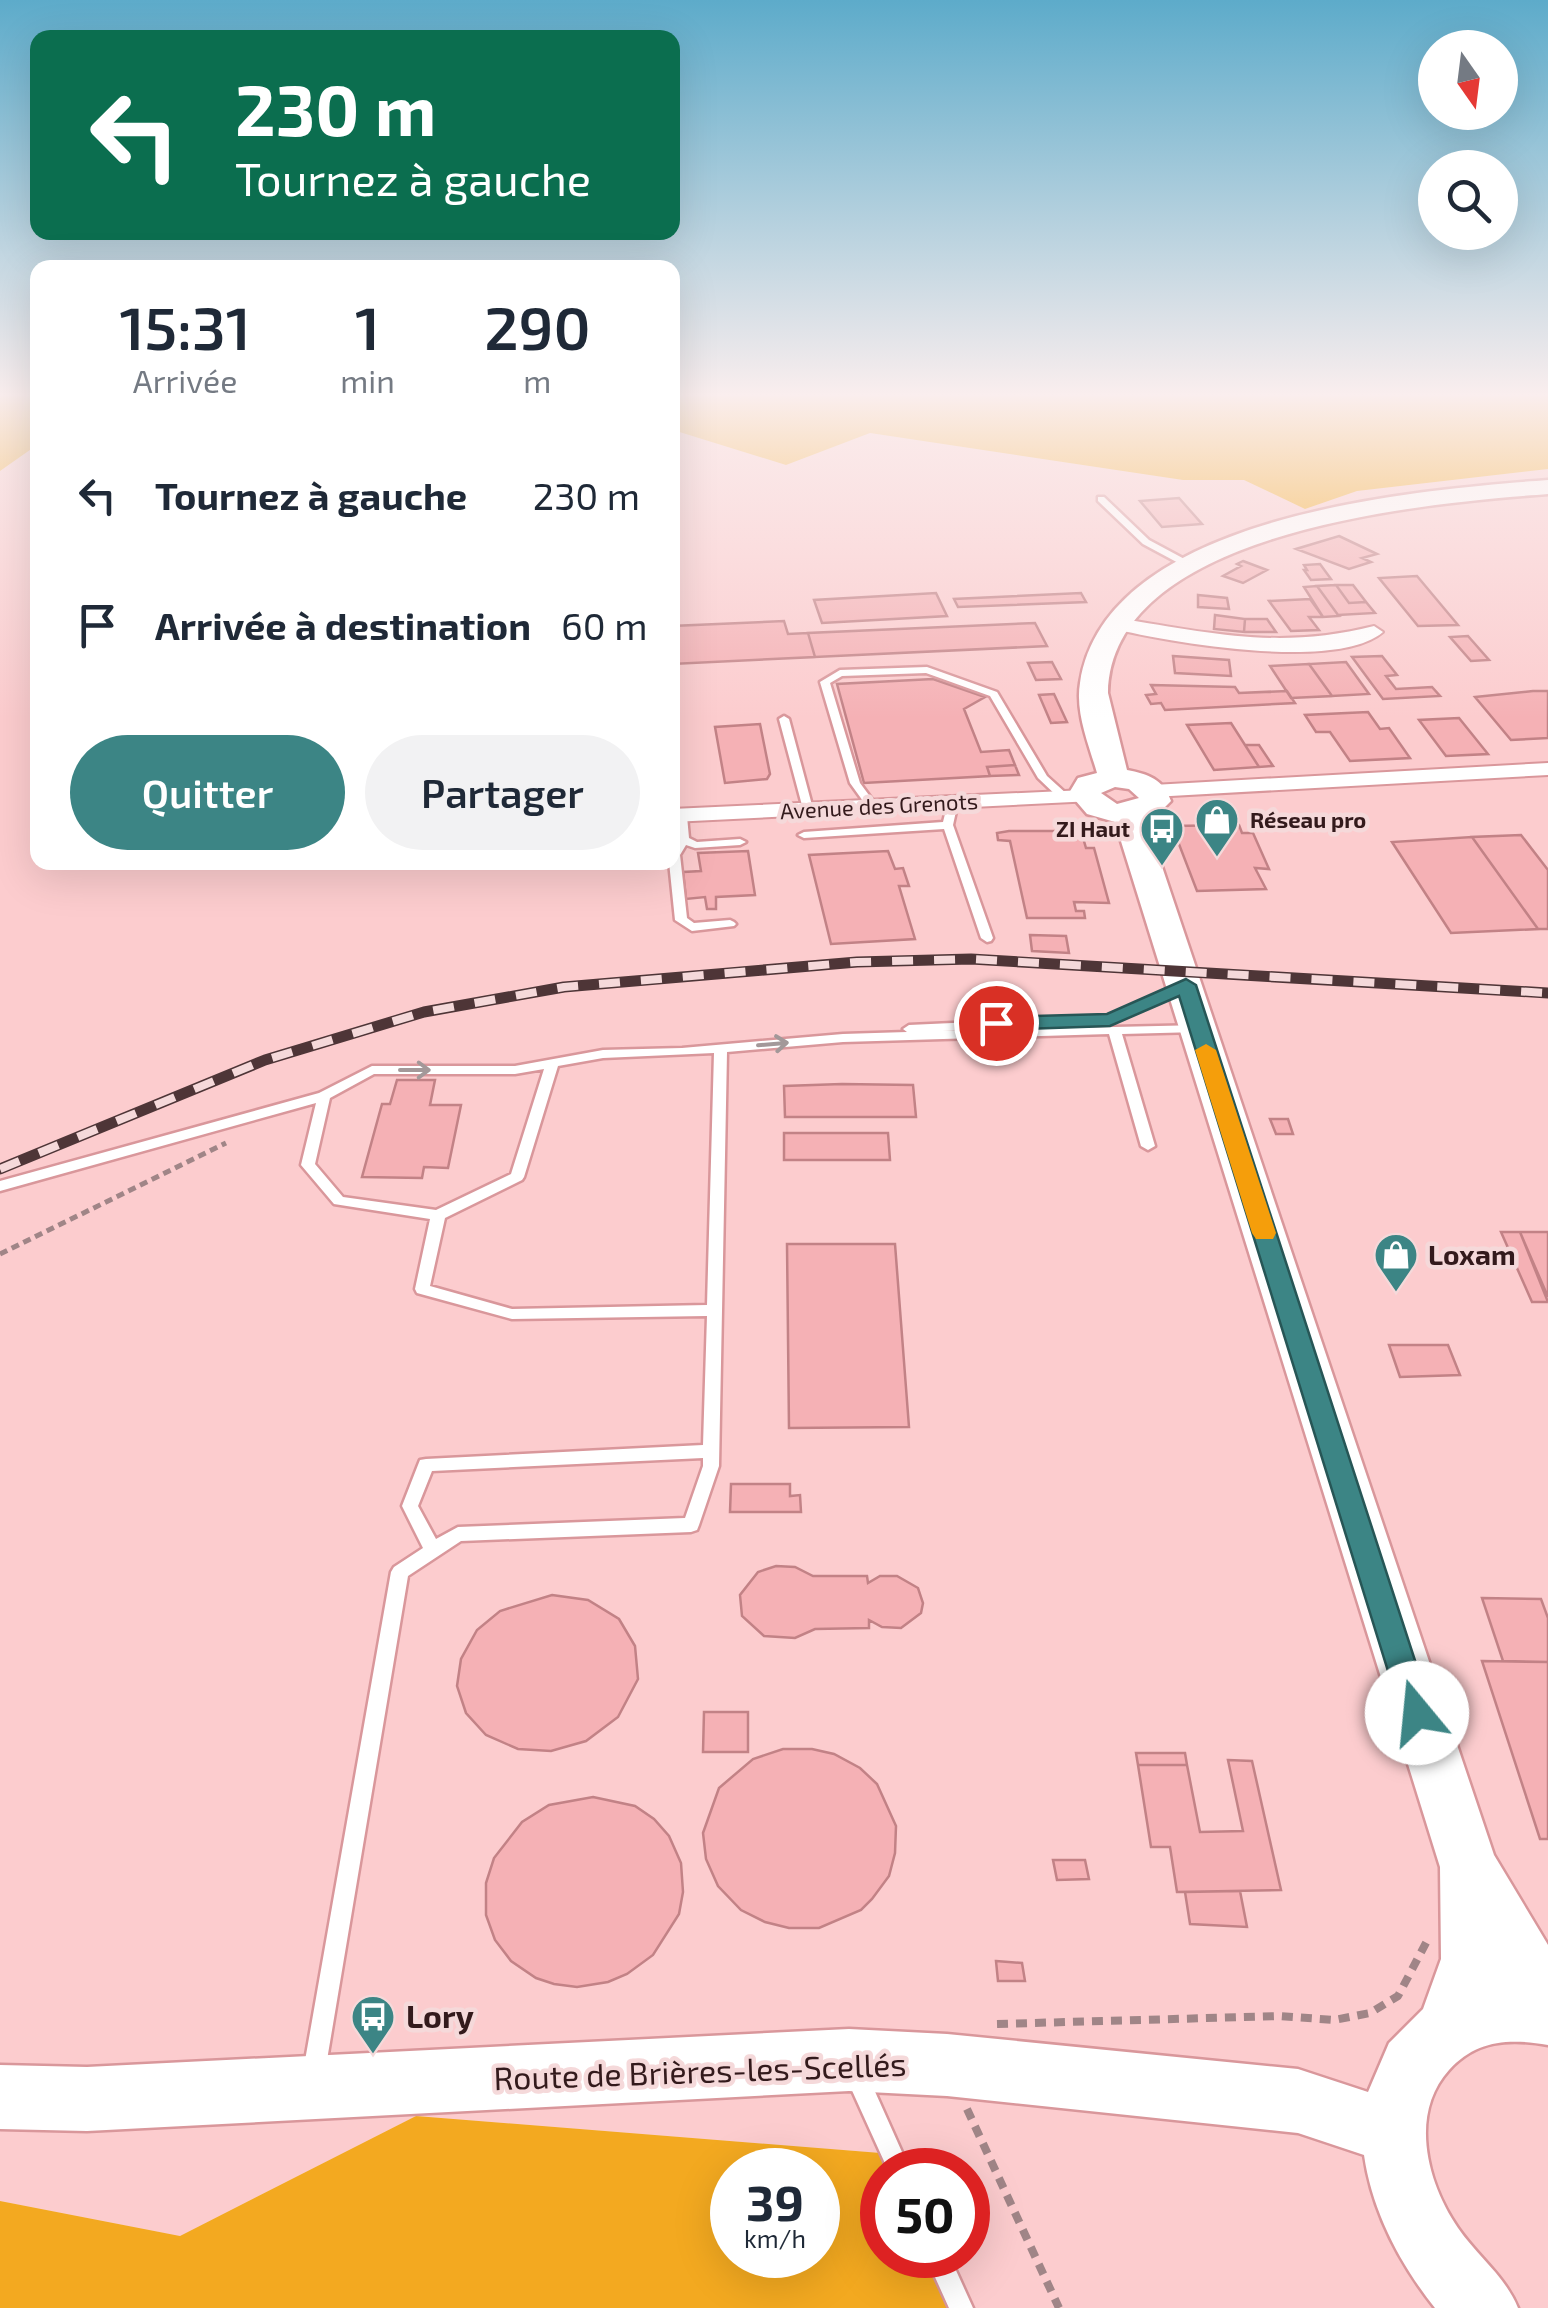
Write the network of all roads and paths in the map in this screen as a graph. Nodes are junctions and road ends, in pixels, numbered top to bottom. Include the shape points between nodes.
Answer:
1 (1105, 503) edge
2 (1411, 503) edge
3 (1187, 564) junction
4 (1117, 624) junction
5 (1374, 632) dead end
6 (784, 719) dead end
7 (1548, 770) edge
8 (1132, 794) junction
9 (1075, 796) junction
10 (953, 802) junction
11 (872, 806) junction
12 (808, 810) junction
13 (680, 816) edge
14 (948, 825) junction
15 (680, 826) edge
16 (804, 835) dead end
17 (684, 840) junction
18 (740, 842) dead end
19 (680, 846) edge
20 (676, 870) edge
21 (730, 924) dead end
22 (987, 938) dead end
23 (1186, 985) junction
24 (1198, 1028) junction
25 (1114, 1030) junction
26 (843, 1038) junction
27 (721, 1049) junction
28 (552, 1064) junction
29 (324, 1096) junction
30 (238, 1137) dead end
31 (1148, 1146) dead end
32 (0, 1186) edge
33 (438, 1215) junction
34 (0, 1254) edge
35 (714, 1310) junction
36 (711, 1450) junction
37 (434, 1550) junction
38 (1469, 1867) junction
39 (1429, 1929) dead end
40 (1548, 1996) edge
41 (1422, 2012) junction
42 (1548, 2014) edge
43 (849, 2060) junction
44 (948, 2065) junction
45 (311, 2089) junction
46 (0, 2098) edge
47 (1394, 2133) junction
48 (889, 2148) edge
49 (947, 2278) edge
50 (1479, 2306) edge
51 (961, 2308) edge
52 (1059, 2308) edge

1 - 3 lane via 1146,542
2 - 3 main road via 1234,542
3 - 4 main road
4 - 5 street via 1247,645 1344,643
4 - 8 main road via 1094,681 1096,714
6 - 12 lane
7 - 8 street
8 - 9 main road via 1098,808
8 - 23 main road
9 - 10 street, Avenue des Grenots
9 - 11 lane via 1043,778 994,694 927,670 840,673 825,682 855,783
10 - 11 street, Avenue des Grenots
10 - 14 lane
11 - 12 street, Avenue des Grenots
12 - 13 street, Avenue des Grenots
14 - 16 lane
14 - 22 lane
15 - 17 lane
17 - 18 lane
17 - 19 lane
20 - 21 lane via 681,920 692,927
23 - 24 main road
23 - 26 lane via 1110,1020 939,1024
24 - 25 lane
24 - 38 main road
25 - 26 lane
25 - 31 lane
27 -> 26 lane
27 - 28 lane via 603,1054
27 - 35 lane
29 -> 28 lane via 372,1070
28 - 33 lane via 516,1177
29 - 32 lane
29 - 33 lane via 308,1165 338,1201
30 - 34 path
33 - 35 lane via 422,1289 512,1314
35 - 36 lane
36 - 37 lane via 691,1525 458,1534
36 - 37 lane via 426,1465 410,1506
37 - 45 lane via 400,1572
38 - 40 main road
38 - 41 main road via 1472,1959
39 - 41 path
41 - 42 main road
41 - 47 main road via 1428,2043 1403,2082
43 - 44 main road, Route de Brières-les-Scellés
43 - 45 main road, Route de Brières-les-Scellés
43 - 48 lane
44 - 47 main road, Route de Brières-les-Scellés via 1298,2101
44 - 52 path
45 - 46 main road, Route de Brières-les-Scellés
47 - 50 main road via 1415,2220
49 - 51 lane

